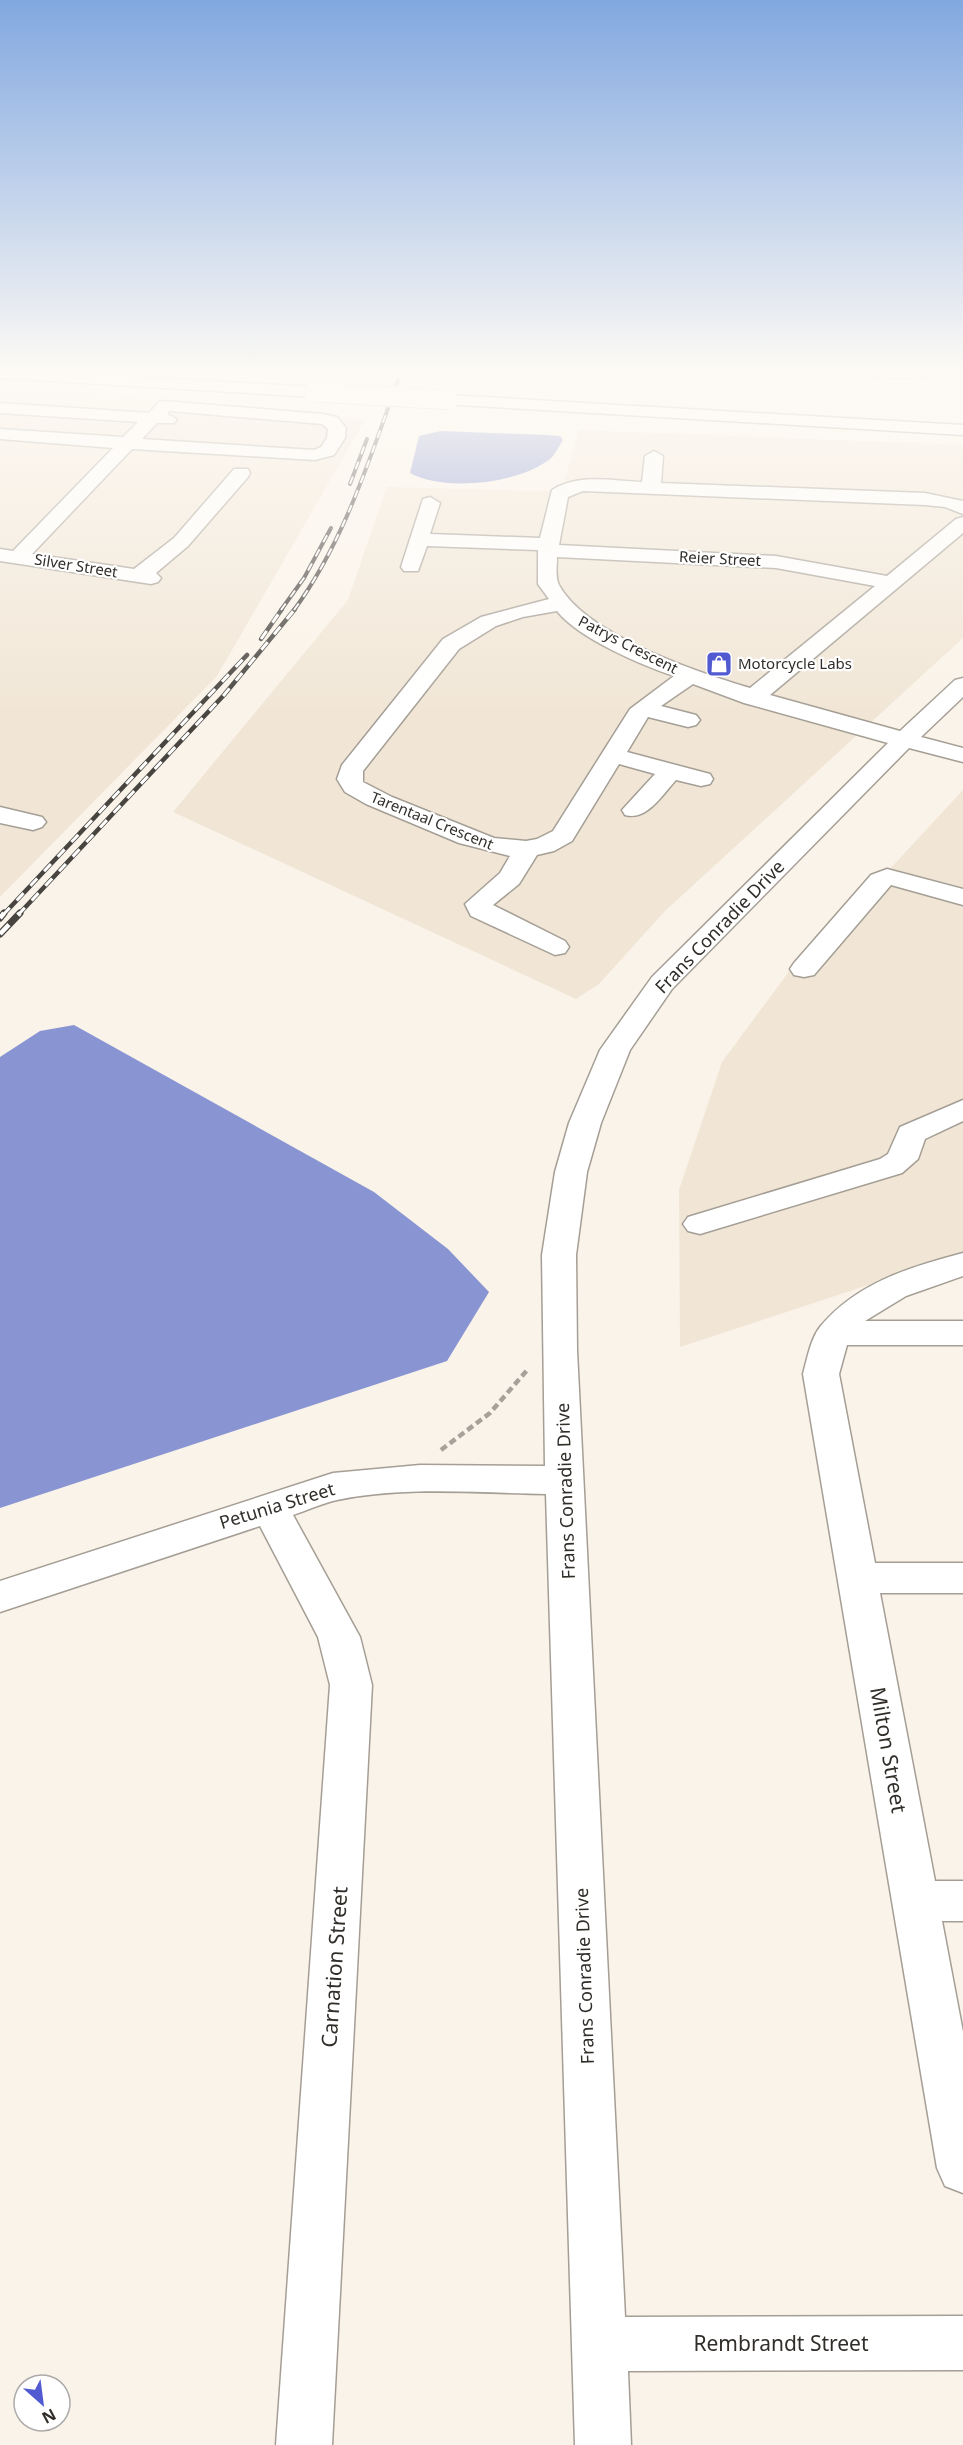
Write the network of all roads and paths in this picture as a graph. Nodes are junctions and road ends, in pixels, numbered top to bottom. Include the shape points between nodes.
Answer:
1 (82, 486) edge
2 (229, 486) edge
3 (580, 486) edge
4 (633, 486) edge
5 (651, 487) joint
6 (429, 503) dead end
7 (962, 511) edge
8 (418, 540) junction
9 (550, 547) junction
10 (9, 556) edge
11 (411, 567) dead end
12 (889, 582) junction
13 (559, 604) junction
14 (690, 676) junction
15 (963, 685) edge
16 (752, 698) junction
17 (644, 709) junction
18 (688, 720) dead end
19 (905, 739) junction
20 (963, 755) edge
21 (612, 756) junction
22 (671, 771) junction
23 (701, 779) dead end
24 (634, 810) dead end
25 (0, 815) edge
26 (33, 822) dead end
27 (527, 849) junction
28 (963, 897) edge
29 (555, 947) dead end
30 (804, 969) dead end
31 (963, 1110) edge
32 (700, 1224) dead end
33 (963, 1264) edge
34 (834, 1333) junction
35 (963, 1333) edge
36 (533, 1362) dead end
37 (438, 1452) dead end
38 (566, 1480) junction
39 (270, 1507) junction
40 (856, 1578) junction
41 (963, 1578) edge
42 (0, 1597) edge
43 (915, 1901) junction
44 (963, 1901) edge
45 (963, 2168) edge
46 (963, 2343) edge
47 (599, 2344) junction
48 (304, 2445) edge
49 (603, 2445) edge

1 - 10 street
2 - 10 street, Silver Street via 145,577
3 - 9 street, Patrys Crescent via 565,489 558,497
4 - 5 street, Patrys Crescent
5 - 7 street, Patrys Crescent via 925,499
6 - 8 street
7 - 12 street, Patrys Crescent
8 - 9 street, Reier Street
8 - 11 street
9 - 12 street, Reier Street via 776,562
9 - 13 street, Patrys Crescent via 548,583
12 - 16 street, Patrys Crescent
13 - 14 street, Patrys Crescent via 591,628
13 - 27 street, Tarentaal Crescent via 495,619 450,644 349,775 351,784 359,790 482,843 503,849
14 - 16 street, Patrys Crescent
14 - 17 street, Tarentaal Crescent
15 - 19 street, Frans Conradie Drive
16 - 19 street, Patrys Crescent
17 - 18 street
17 - 21 street, Tarentaal Crescent via 628,727
19 - 20 street, Patrys Crescent
19 - 38 street, Frans Conradie Drive via 662,983 615,1050 585,1123 571,1172 559,1255
21 - 22 street
21 - 27 street, Tarentaal Crescent via 563,836
22 - 23 street
22 - 24 street
25 - 26 street
27 - 29 street via 510,878 478,904 481,910
28 - 30 street via 897,878 880,881
31 - 32 street via 911,1134 902,1159 891,1166
33 - 34 street via 881,1293 862,1304
34 - 35 street
34 - 40 street, Milton Street via 823,1359 823,1389
36 - 37 path via 490,1413
38 - 39 street, Petunia Street via 423,1477 366,1481
38 - 47 street, Frans Conradie Drive
39 - 42 street, Petunia Street
39 - 48 street, Carnation Street via 339,1638 351,1685
40 - 41 street
40 - 43 street, Milton Street
43 - 44 street
43 - 45 street, Milton Street
46 - 47 street, Rembrandt Street
47 - 49 street, Frans Conradie Drive

